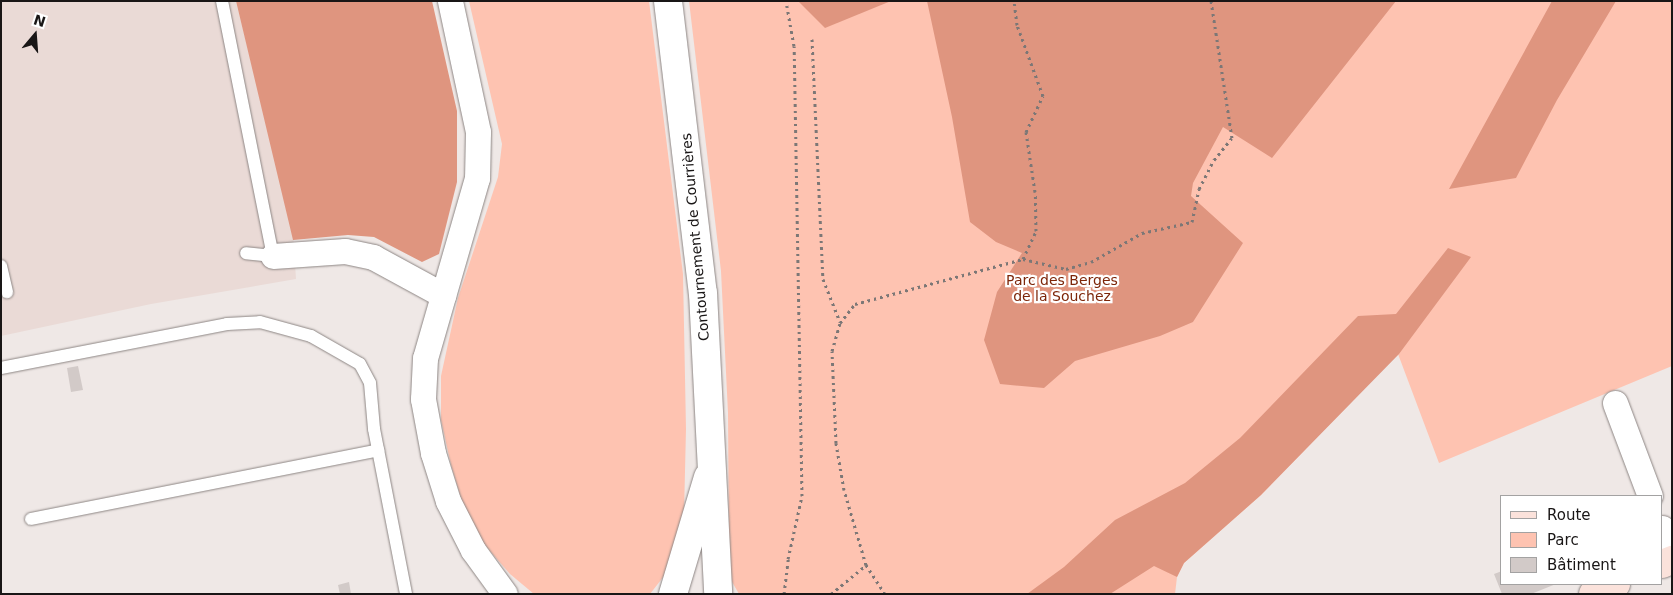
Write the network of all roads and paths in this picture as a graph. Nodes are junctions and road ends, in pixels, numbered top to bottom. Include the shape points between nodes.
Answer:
1 (222, 1) edge
2 (450, 1) edge
3 (668, 1) edge
4 (786, 1) edge
5 (1014, 1) edge
6 (1211, 1) edge
7 (812, 39) dead end
8 (246, 253) dead end
9 (273, 256) junction
10 (1023, 259) junction
11 (1, 266) edge
12 (7, 292) dead end
13 (443, 295) junction
14 (840, 323) junction
15 (1, 368) edge
16 (1615, 402) dead end
17 (378, 450) junction
18 (710, 473) junction
19 (1650, 495) edge
20 (32, 519) dead end
21 (1663, 531) edge
22 (1672, 554) edge
23 (866, 565) junction
24 (1614, 585) edge
25 (506, 593) edge
26 (406, 594) edge
27 (673, 594) edge
28 (718, 594) edge
29 (784, 594) edge
30 (831, 594) edge
31 (885, 594) edge
32 (1593, 594) edge

1 - 9 lane
2 - 13 street via 478,132 478,169
3 - 18 street, Contournement de Courrières via 704,293
4 - 29 path via 794,46 802,496
5 - 10 path via 1017,25 1043,96 1026,132 1036,232
6 - 10 path via 1232,138 1214,160 1199,189 1192,222 1142,233 1091,262 1066,269
7 - 14 path via 823,279
8 - 9 lane
9 - 13 street via 345,251 373,257
10 - 14 path via 855,304
11 - 12 lane
13 - 25 street via 425,358 422,399 433,453 448,501 473,550
14 - 23 path via 832,351 836,443 844,490
15 - 17 lane via 227,324 260,322 285,327 311,336 360,364 370,383
16 - 19 street
17 - 20 lane
17 - 26 lane
18 - 27 street, Contournement de Courrières
18 - 28 street, Contournement de Courrières via 716,515
21 - 22 street
23 - 30 path
23 - 31 path
24 - 32 main road

